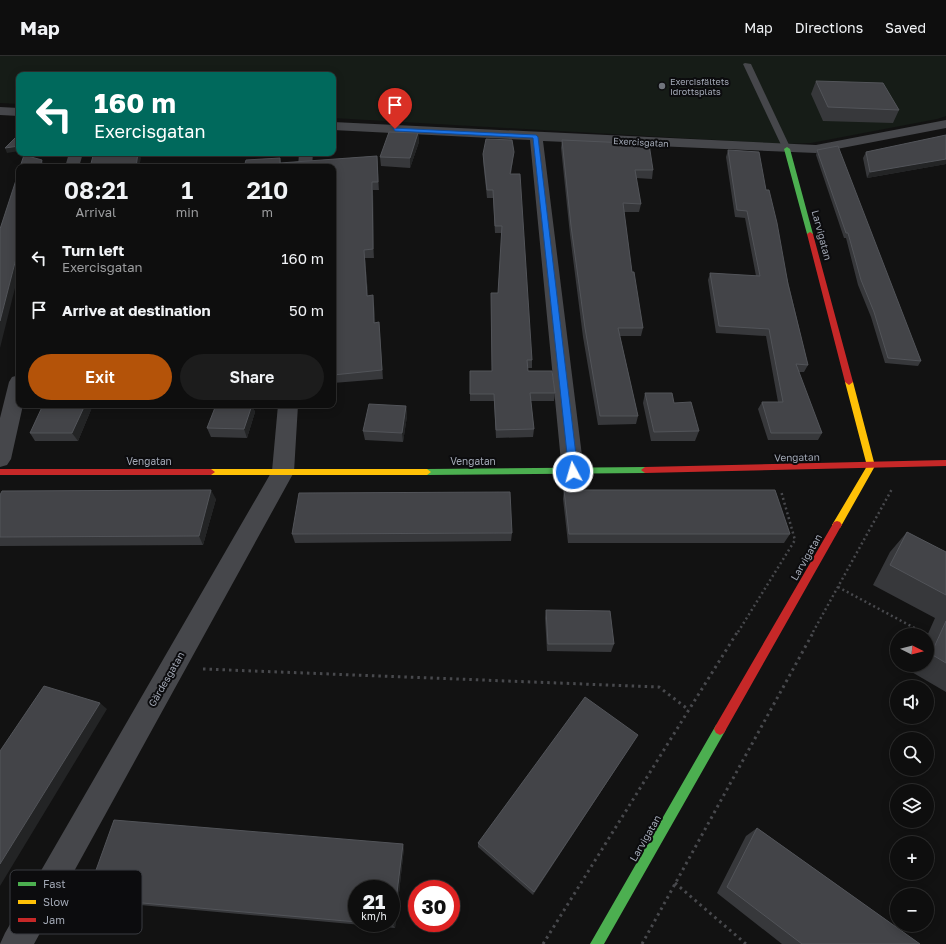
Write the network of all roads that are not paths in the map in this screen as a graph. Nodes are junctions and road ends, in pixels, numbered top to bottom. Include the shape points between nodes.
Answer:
1 (747, 64) dead end
2 (0, 111) edge
3 (16, 112) edge
4 (946, 124) edge
5 (336, 126) edge
6 (536, 137) junction
7 (788, 149) junction
8 (16, 394) edge
9 (288, 408) edge
10 (0, 459) edge
11 (946, 463) edge
12 (872, 466) junction
13 (0, 472) edge
14 (283, 472) junction
15 (573, 472) junction
16 (58, 870) edge
17 (22, 934) edge
18 (16, 944) edge
19 (597, 944) edge

1 - 7 lane
2 - 3 street
4 - 7 street, Exercisgatan via 816,148
5 - 6 street, Exercisgatan
6 - 7 street, Exercisgatan
6 - 15 street
7 - 12 street, Larvigatan
8 - 10 street
9 - 14 street, Gärdesgatan
11 - 12 street, Vengatan
12 - 15 street, Vengatan
12 - 19 street, Larvigatan
13 - 14 street, Vengatan
14 - 15 street, Vengatan
14 - 16 street, Gärdesgatan
17 - 18 street, Gärdesgatan

